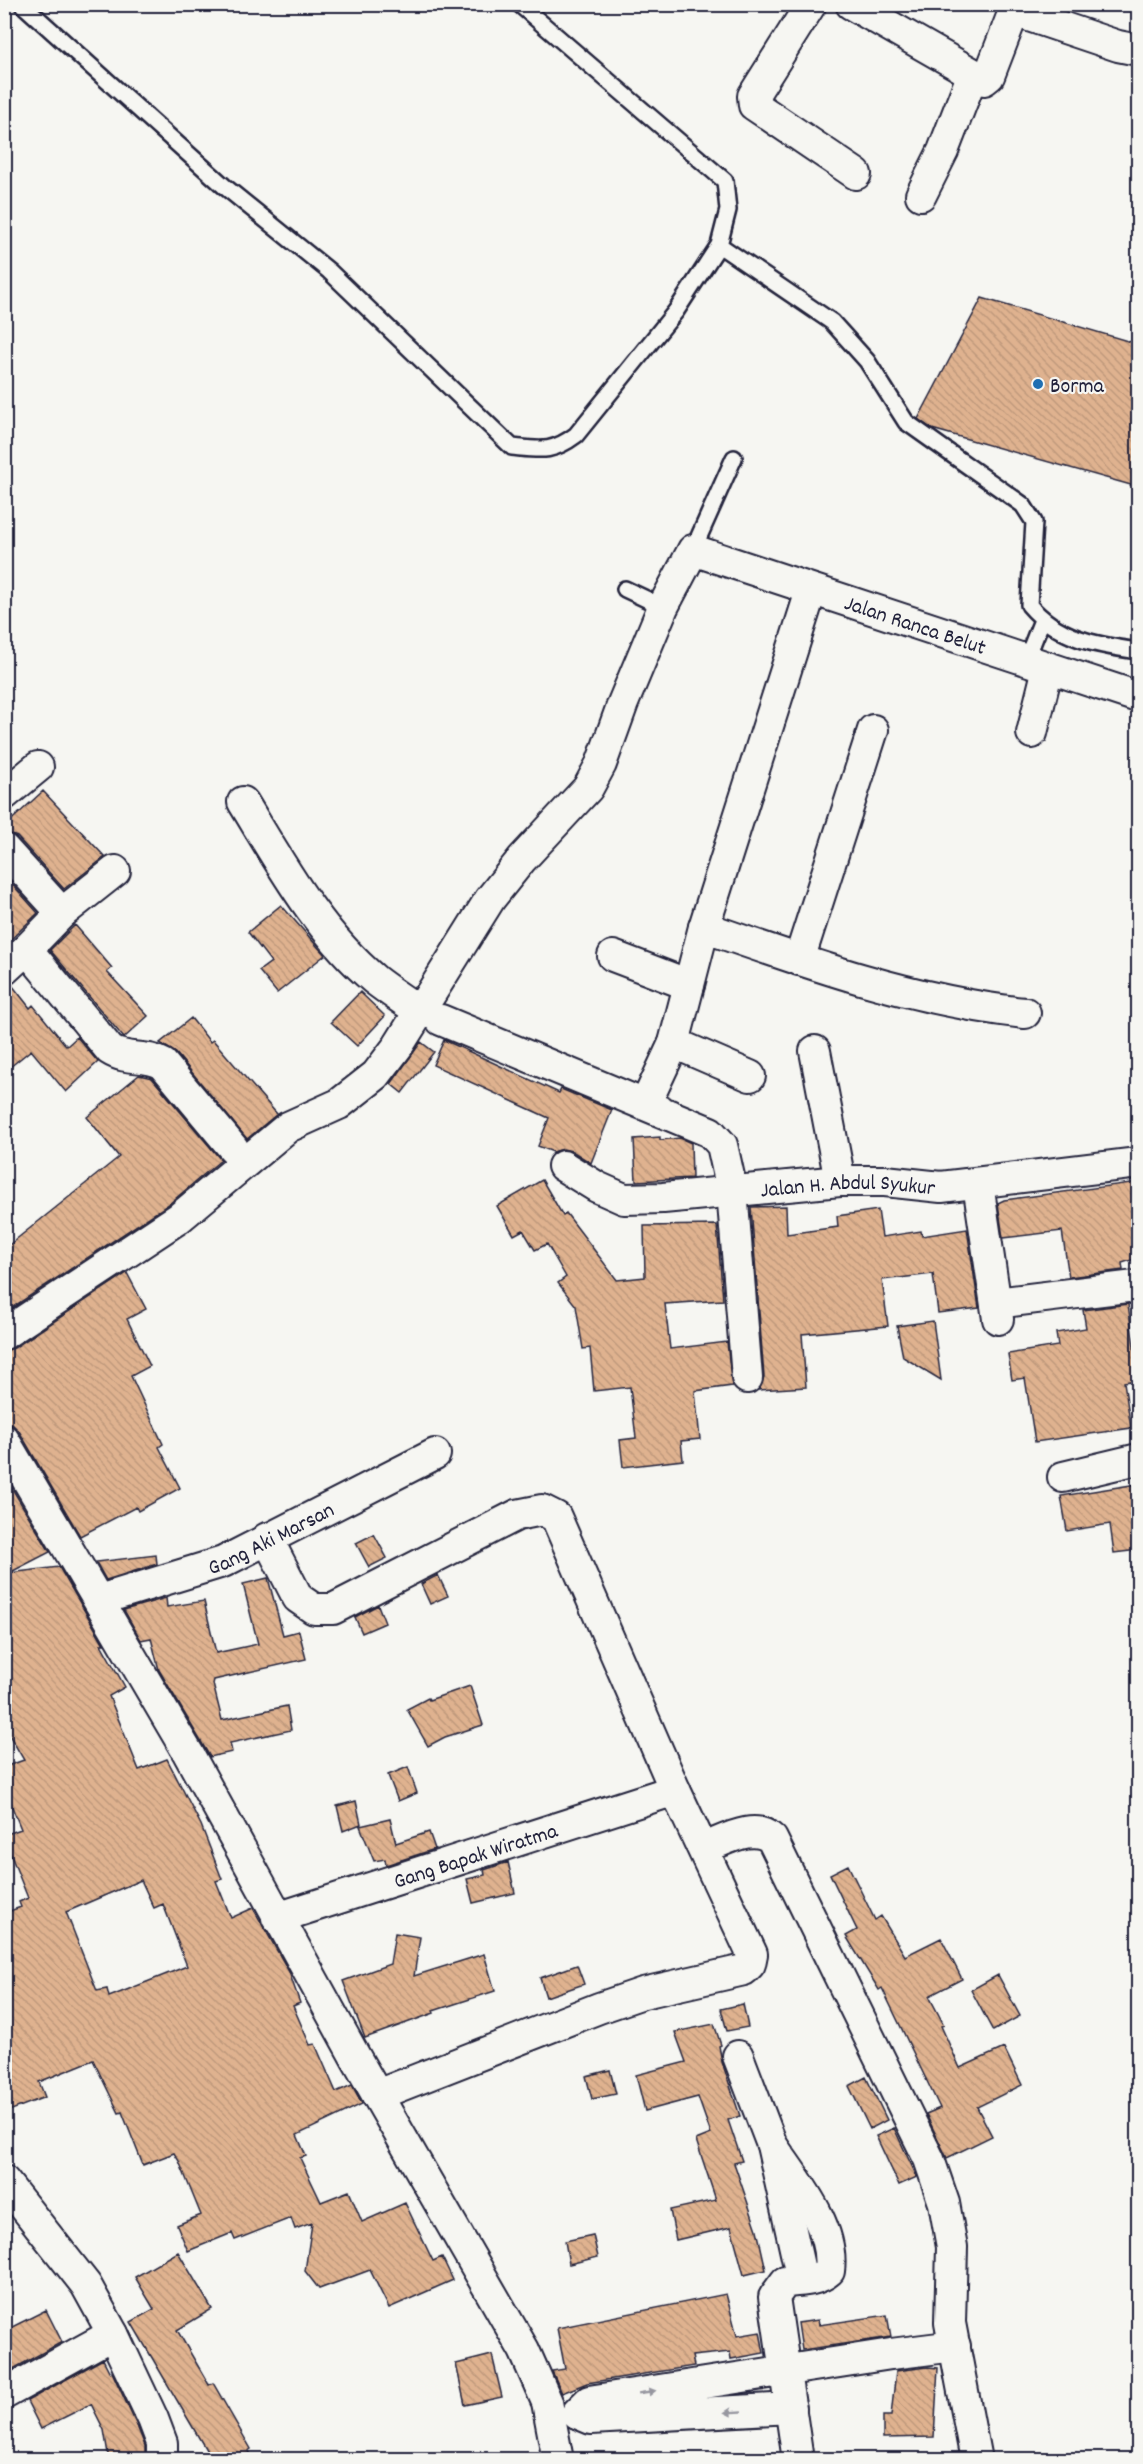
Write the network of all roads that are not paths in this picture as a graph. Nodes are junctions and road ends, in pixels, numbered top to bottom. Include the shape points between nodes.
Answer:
1 (22, 4) edge
2 (519, 4) edge
3 (811, 4) edge
4 (851, 4) edge
5 (1015, 8) edge
6 (1138, 50) edge
7 (972, 76) junction
8 (856, 174) dead end
9 (921, 195) dead end
10 (719, 245) junction
11 (734, 459) dead end
12 (693, 550) junction
13 (625, 589) dead end
14 (811, 591) junction
15 (663, 607) junction
16 (1041, 620) junction
17 (1138, 651) edge
18 (1039, 659) junction
19 (1138, 698) edge
20 (873, 730) dead end
21 (1032, 733) dead end
22 (38, 767) dead end
23 (4, 795) edge
24 (243, 802) dead end
25 (4, 849) edge
26 (115, 871) dead end
27 (62, 913) junction
28 (704, 927) junction
29 (27, 949) junction
30 (613, 956) dead end
31 (799, 960) junction
32 (4, 970) edge
33 (689, 985) junction
34 (1025, 1013) dead end
35 (430, 1016) junction
36 (674, 1043) junction
37 (815, 1051) dead end
38 (750, 1076) dead end
39 (646, 1103) junction
40 (233, 1148) dead end
41 (1138, 1163) edge
42 (563, 1166) dead end
43 (840, 1181) junction
44 (978, 1184) junction
45 (732, 1190) junction
46 (1138, 1290) edge
47 (4, 1334) edge
48 (747, 1377) dead end
49 (4, 1440) edge
50 (435, 1454) dead end
51 (1138, 1459) edge
52 (1063, 1477) dead end
53 (267, 1538) junction
54 (99, 1600) junction
55 (675, 1790) junction
56 (704, 1848) junction
57 (277, 1918) junction
58 (738, 2056) dead end
59 (377, 2095) junction
60 (4, 2181) edge
61 (113, 2334) junction
62 (955, 2346) junction
63 (785, 2371) junction
64 (4, 2394) edge
65 (791, 2408) junction
66 (564, 2414) junction
67 (162, 2460) edge
68 (558, 2460) edge
69 (798, 2460) edge
70 (976, 2460) edge

1 - 10 lane via 224,186 329,271 512,447 544,451 560,447 576,435 676,311
2 - 10 lane via 725,181 728,210
3 - 8 street via 753,96 754,105
4 - 7 street
5 - 6 street
5 - 7 street via 989,76 984,80
7 - 9 street via 944,151
10 - 16 lane via 832,322 867,361 906,422 1023,505 1034,522 1029,605
11 - 12 lane
12 - 14 street, Jalan Ranca Belut
12 - 15 street
13 - 15 lane
14 - 18 street, Jalan Ranca Belut
14 - 28 street
15 - 35 street via 588,788 490,899
16 - 17 lane via 1061,634
16 - 18 lane
18 - 19 street, Jalan Ranca Belut
18 - 21 street
20 - 31 street
22 - 23 street
24 - 35 street via 286,873 331,934 374,979
25 - 27 street
26 - 27 street
27 - 29 street
28 - 31 street
28 - 33 street
29 - 32 street
29 - 40 street via 110,1050 120,1056 151,1057 163,1064
30 - 33 street
31 - 34 street via 918,996
33 - 36 street
35 - 39 street
35 - 47 street via 376,1075 339,1104 288,1127 179,1218
36 - 38 street
36 - 39 street
37 - 43 street
39 - 45 street via 710,1131 722,1145
41 - 44 street, Jalan H. Abdul Syukur
42 - 45 street, Jalan H. Abdul Syukur via 624,1198
43 - 44 street, Jalan H. Abdul Syukur via 941,1187
43 - 45 street, Jalan H. Abdul Syukur
44 - 46 street via 997,1311 1135,1286
45 - 48 street
49 - 54 street
50 - 53 street, Gang Aki Marsan
51 - 52 street
53 - 54 street, Gang Aki Marsan via 223,1562
53 - 55 street via 298,1598 314,1609 333,1609 517,1515 542,1510 556,1517
54 - 57 street
55 - 56 street
55 - 57 street, Gang Bapak Wiratma
56 - 59 street via 752,1954 744,1970 643,1993
56 - 62 street via 755,1830 764,1832 777,1849 929,2159 944,2203 952,2247 950,2323
57 - 59 street
58 - 63 street via 772,2145 802,2280 785,2282 774,2297
59 - 66 street
60 - 61 street via 86,2285
61 - 64 street
61 - 67 street via 153,2419 162,2443
62 - 63 street
62 - 70 street
63 - 65 street
66 -> 63 street via 589,2401
65 -> 66 street via 591,2420
65 - 69 street
66 - 68 street

